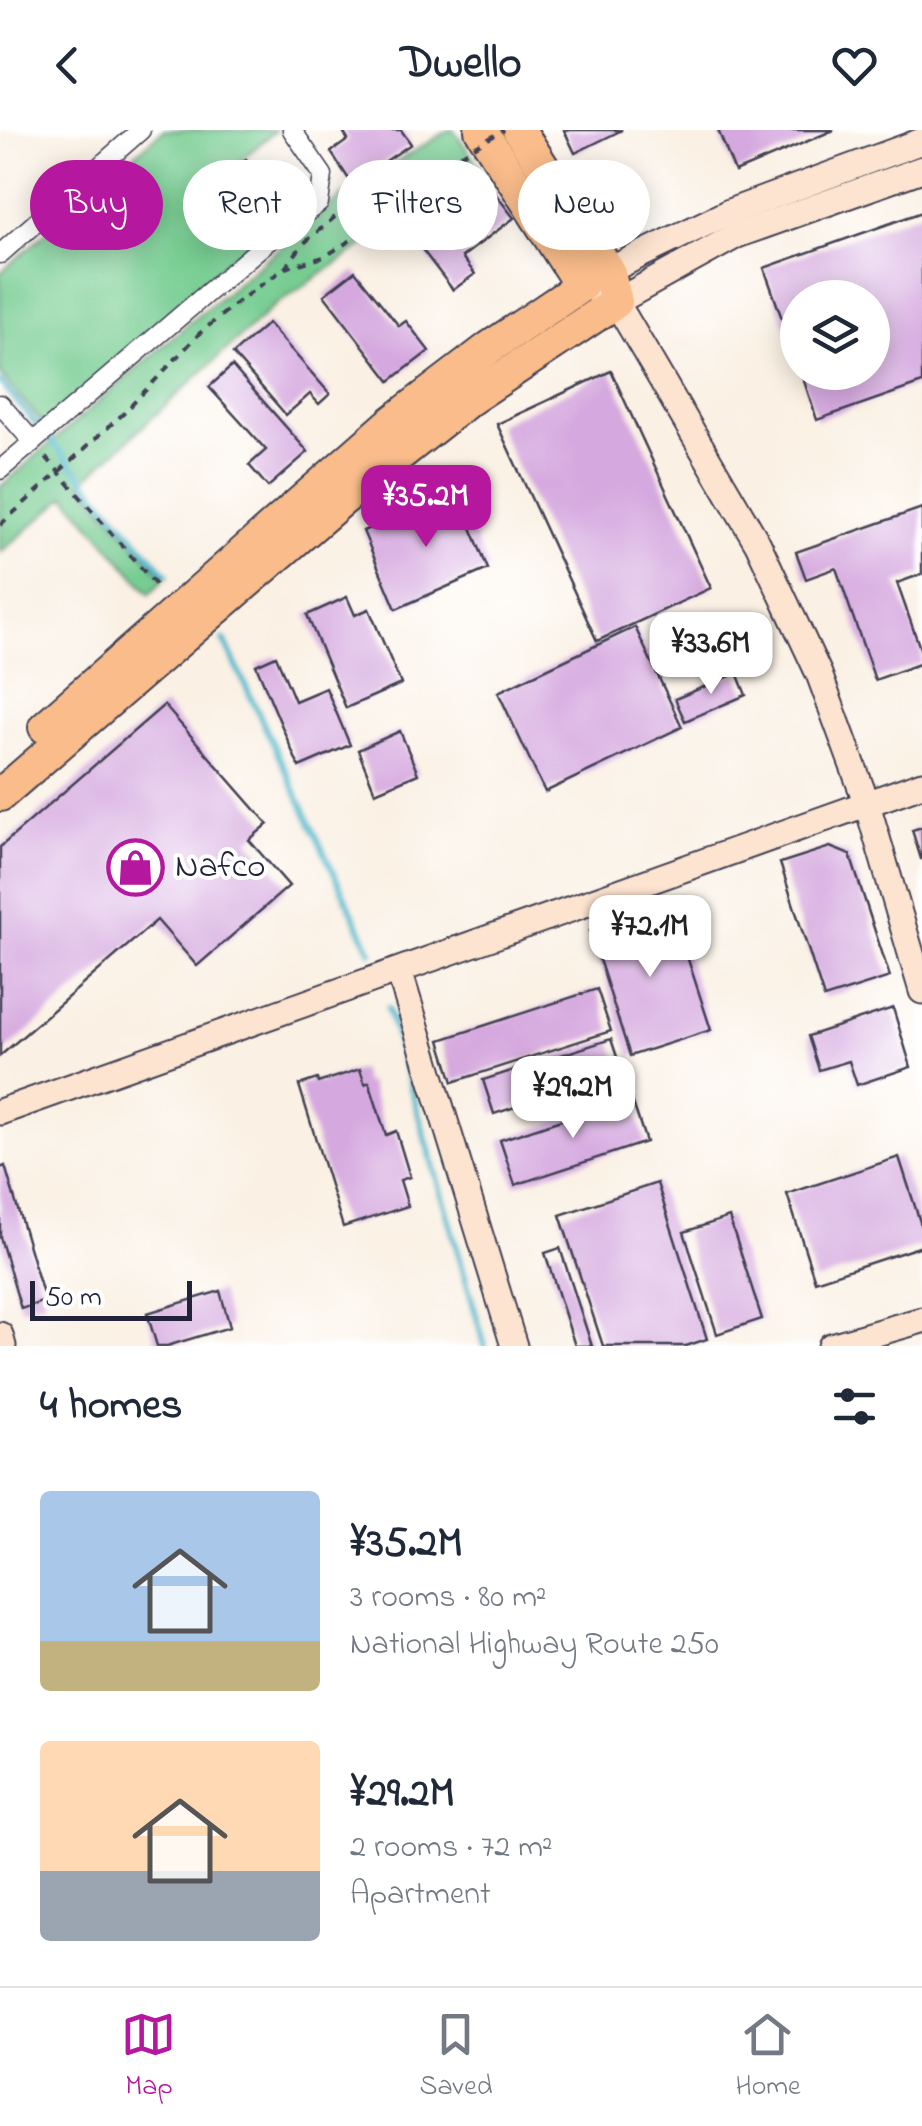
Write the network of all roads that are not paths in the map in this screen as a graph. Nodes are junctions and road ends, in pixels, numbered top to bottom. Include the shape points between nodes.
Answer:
1 (141, 130) edge
2 (292, 130) edge
3 (500, 135) edge
4 (922, 141) edge
5 (922, 168) edge
6 (0, 254) edge
7 (595, 278) junction
8 (616, 302) junction
9 (0, 404) edge
10 (33, 442) junction
11 (0, 470) edge
12 (0, 766) edge
13 (922, 784) edge
14 (0, 795) edge
15 (868, 804) junction
16 (399, 971) junction
17 (922, 991) edge
18 (0, 1112) edge
19 (922, 1320) edge
20 (0, 1336) edge
21 (3, 1346) edge
22 (514, 1346) edge
23 (831, 1346) edge

1 - 6 street
2 - 10 street via 323,175 319,203
3 - 7 highway
4 - 7 street via 729,212
5 - 8 street via 737,235
7 - 8 highway
7 - 12 highway via 392,422
8 - 14 highway via 470,399 342,500
8 - 15 street via 758,544 819,674
9 - 10 street
10 - 11 street
13 - 15 street
15 - 16 street
15 - 17 street
16 - 18 street
16 - 22 street
19 - 23 street
20 - 21 street

